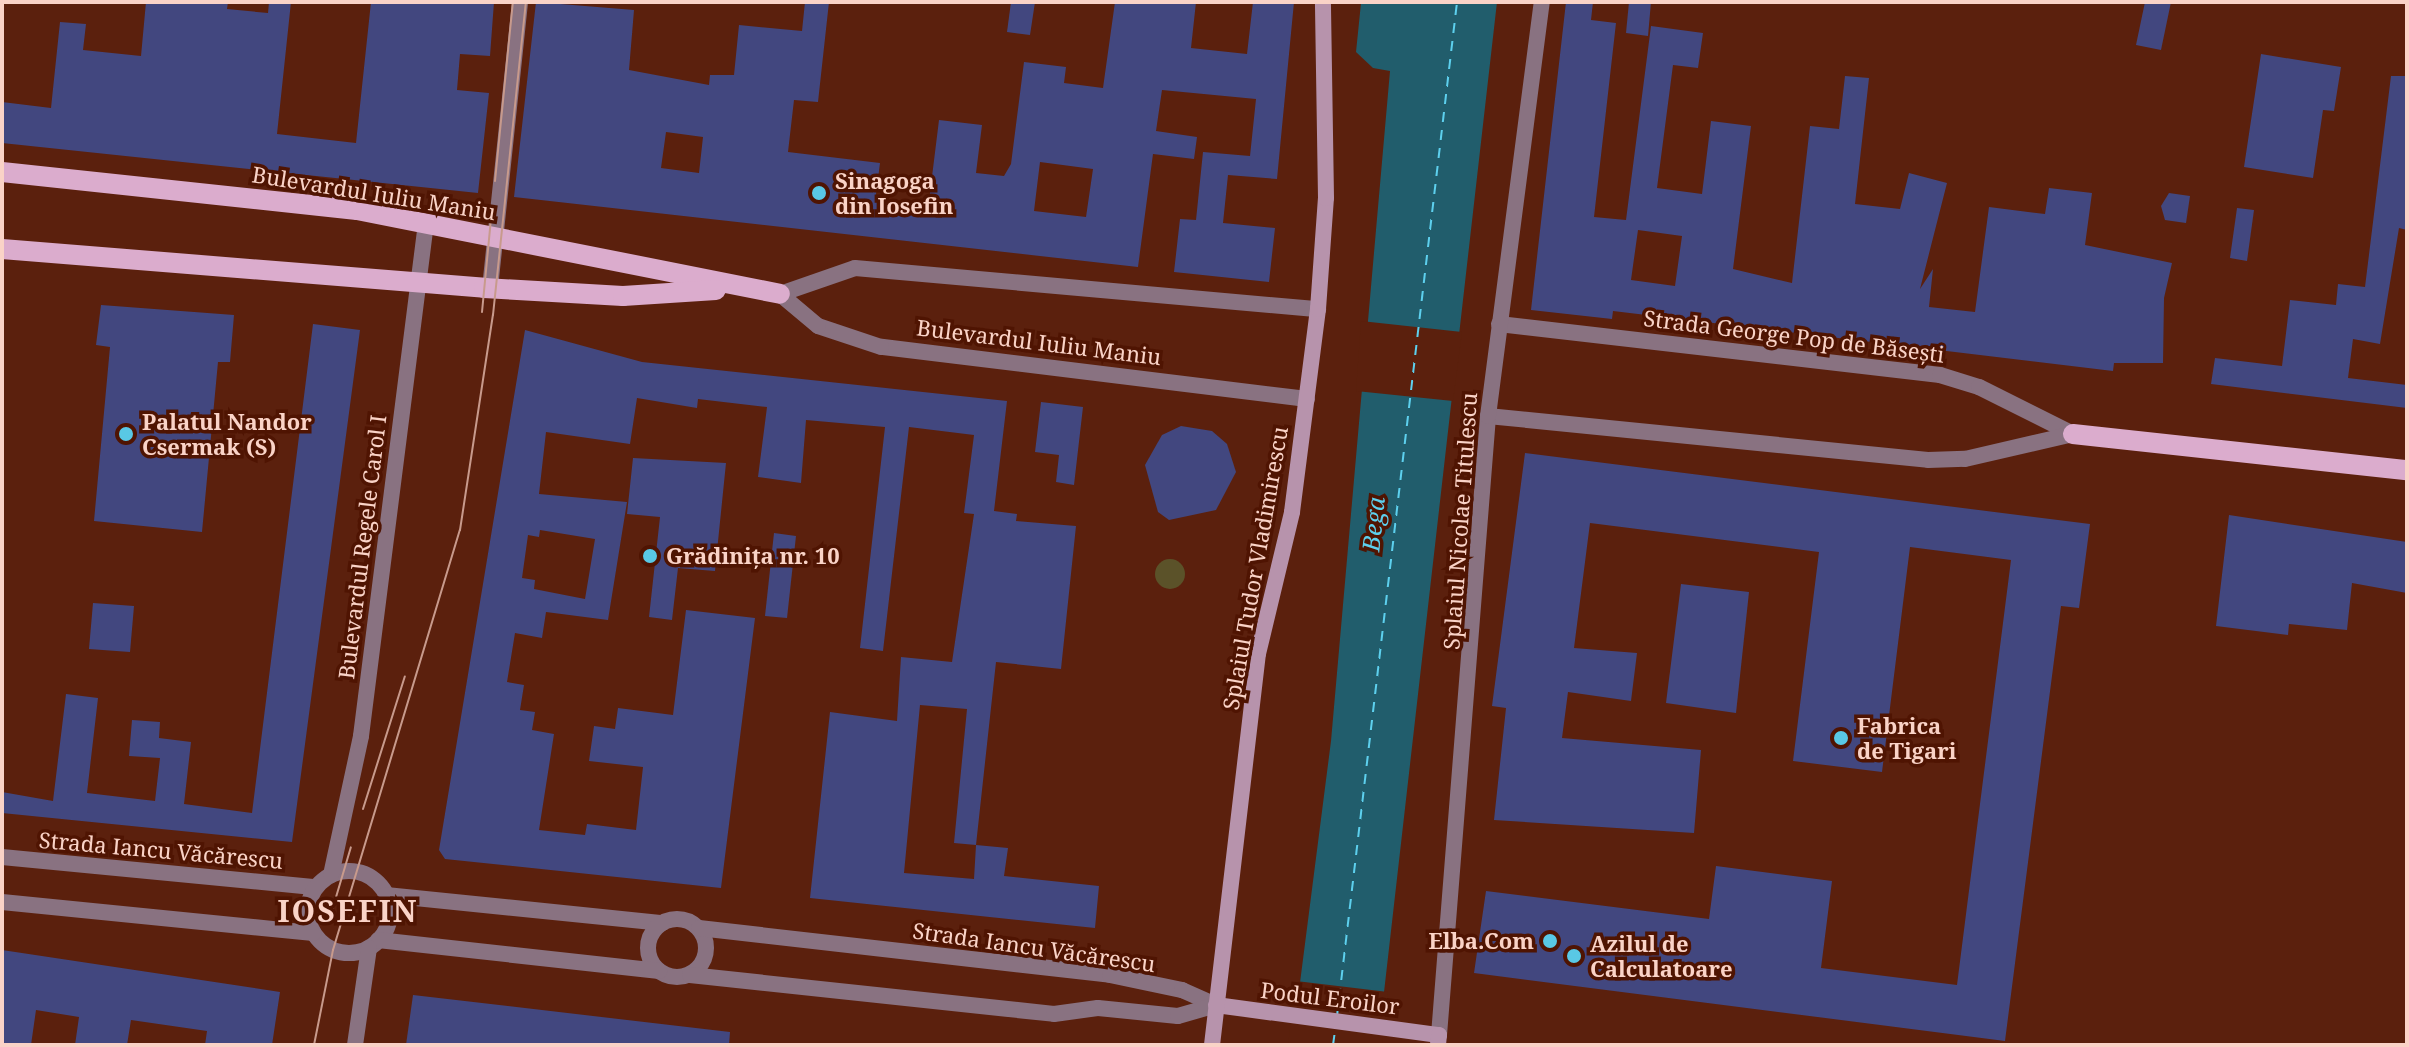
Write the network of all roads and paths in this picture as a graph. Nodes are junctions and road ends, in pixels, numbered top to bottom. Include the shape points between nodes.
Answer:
1 (520, 2) edge
2 (1323, 2) edge
3 (1542, 2) edge
4 (2, 172) edge
5 (426, 223) junction
6 (495, 236) junction
7 (2, 249) edge
8 (418, 284) junction
9 (490, 288) junction
10 (735, 289) junction
11 (780, 294) junction
12 (1318, 309) junction
13 (1499, 324) junction
14 (1307, 399) junction
15 (1488, 416) junction
16 (2073, 434) junction
17 (2407, 470) edge
18 (2, 857) edge
19 (331, 875) junction
20 (316, 887) junction
21 (386, 895) junction
22 (2, 902) edge
23 (663, 923) junction
24 (699, 928) junction
25 (313, 933) junction
26 (373, 944) junction
27 (659, 971) junction
28 (690, 975) junction
29 (1216, 1005) junction
30 (1438, 1040) edge
31 (355, 1045) edge
32 (1212, 1045) edge

1 - 6 street
2 - 12 street, Splaiul Tudor Vladimirescu via 1326,198
3 - 13 street, Splaiul Nicolae Titulescu
4 - 5 main road, Bulevardul Iuliu Maniu via 224,194
5 - 6 main road, Bulevardul Iuliu Maniu
5 - 8 street, Bulevardul Regele Carol I
6 - 9 street
6 - 10 main road, Bulevardul Iuliu Maniu
7 - 8 main road, Bulevardul Iuliu Maniu
8 - 9 main road, Bulevardul Iuliu Maniu
8 - 19 street, Bulevardul Regele Carol I via 361,736
9 - 10 main road, Bulevardul Iuliu Maniu via 623,296
10 - 11 main road, Bulevardul Iuliu Maniu
11 - 12 street, Bulevardul Iuliu Maniu via 855,268
11 - 14 street, Bulevardul Iuliu Maniu via 818,326 881,347
12 - 14 street, Splaiul Tudor Vladimirescu
13 - 15 street, Splaiul Nicolae Titulescu
13 - 16 street, Strada George Pop de Băsești via 1940,375 1979,387
14 - 29 street, Splaiul Tudor Vladimirescu via 1292,512 1258,654
15 - 16 street, Strada George Pop de Băsești via 1928,460 1965,459
15 - 30 street, Splaiul Nicolae Titulescu
16 - 17 main road, Strada George Pop de Băsești
18 - 20 street, Strada Iancu Văcărescu
19 - 20 street
19 - 21 street via 365,874
20 - 25 street via 308,909
21 - 23 street
21 - 26 street via 389,919
22 - 25 street
23 - 24 street via 682,920
23 - 27 street via 649,940
24 - 28 street via 705,959
24 - 29 street, Strada Iancu Văcărescu via 1110,975 1182,990
25 - 26 street via 333,950
26 - 27 street
26 - 31 street
27 - 28 street
28 - 29 street via 1054,1014 1098,1008 1178,1016
29 - 30 street, Podul Eroilor via 1412,1030
29 - 32 street, Splaiul Tudor Vladimirescu

